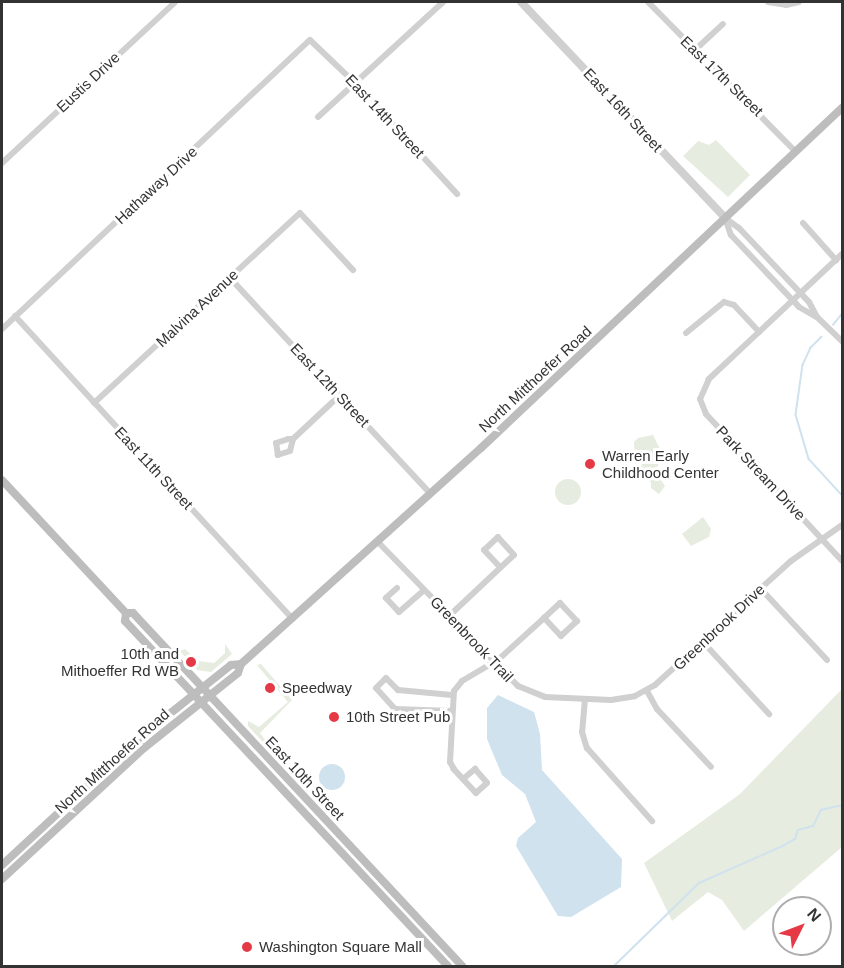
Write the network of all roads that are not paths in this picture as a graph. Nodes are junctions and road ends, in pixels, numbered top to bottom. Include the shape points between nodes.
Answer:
1 (175, 2) edge
2 (443, 2) edge
3 (521, 2) edge
4 (648, 2) edge
5 (768, 2) edge
6 (799, 2) edge
7 (723, 24) dead end
8 (310, 40) joint
9 (695, 51) junction
10 (355, 82) junction
11 (843, 108) edge
12 (318, 117) dead end
13 (796, 152) junction
14 (2, 164) edge
15 (457, 194) dead end
16 (725, 218) junction
17 (803, 223) dead end
18 (843, 254) edge
19 (836, 260) junction
20 (353, 270) dead end
21 (230, 278) junction
22 (800, 293) junction
23 (793, 300) junction
24 (15, 316) junction
25 (817, 317) junction
26 (2, 329) edge
27 (759, 332) junction
28 (686, 333) dead end
29 (843, 340) edge
30 (339, 395) junction
31 (94, 403) junction
32 (293, 439) dead end
33 (2, 480) edge
34 (430, 493) junction
35 (843, 525) edge
36 (824, 541) junction
37 (378, 542) junction
38 (843, 561) edge
39 (500, 567) junction
40 (397, 588) dead end
41 (761, 589) junction
42 (424, 590) junction
43 (126, 613) junction
44 (449, 616) junction
45 (544, 618) junction
46 (293, 619) junction
47 (703, 642) junction
48 (827, 660) dead end
49 (492, 663) junction
50 (241, 664) junction
51 (202, 687) junction
52 (647, 691) junction
53 (194, 694) junction
54 (452, 694) junction
55 (210, 696) junction
56 (585, 699) junction
57 (201, 702) junction
58 (452, 711) junction
59 (769, 714) dead end
60 (140, 737) junction
61 (124, 766) junction
62 (711, 767) dead end
63 (464, 779) dead end
64 (652, 820) dead end
65 (2, 865) edge
66 (2, 879) edge
67 (448, 966) edge
68 (462, 966) edge

1 - 14 street, Eustis Drive
2 - 10 street
3 - 16 street, East 16th Street
4 - 9 street, East 17th Street
5 - 6 street
7 - 9 street
8 - 10 street, East 14th Street
8 - 24 street, Hathaway Drive
9 - 13 street, East 17th Street via 739,90
10 - 12 street
10 - 15 street, East 14th Street
11 - 13 main road, North Mitthoefer Road
13 - 16 main road, North Mitthoefer Road
16 - 22 street
16 - 23 street via 731,235
16 - 34 main road, North Mitthoefer Road
17 - 19 street
18 - 19 street
19 - 22 street
20 - 21 street, Malvina Avenue via 300,213
21 - 30 street, East 12th Street
21 - 31 street, Malvina Avenue
22 - 23 street
22 - 25 street
23 - 25 street
23 - 27 street
24 - 26 street, Hathaway Drive
24 - 31 street, East 11th Street
25 - 29 street
27 - 28 street via 734,305 724,302
27 - 36 street, Park Stream Drive via 709,379 700,399 706,414
30 - 32 street
30 - 34 street, East 12th Street
31 - 46 street, East 11th Street
33 - 43 main road, East 10th Street
34 - 37 main road, North Mitthoefer Road
35 - 36 street, Greenbrook Drive
36 - 38 street, Park Stream Drive
36 - 41 street, Greenbrook Drive via 795,558
37 - 42 street, Greenbrook Trail
37 - 46 main road, North Mitthoefer Road
39 - 39 street via 514,555 498,537 484,550
39 - 44 street
40 - 42 street via 386,598 399,612
41 - 47 street, Greenbrook Drive
41 - 48 street
42 - 44 street, Greenbrook Trail
43 - 51 main road, East 10th Street via 133,613
43 - 53 main road, East 10th Street via 125,621
44 - 49 street, Greenbrook Trail
45 - 45 street via 560,603 577,621 561,636
45 - 49 street
46 - 50 main road, North Mitthoefer Road
47 - 52 street, Greenbrook Drive
47 - 59 street
49 - 54 street via 460,682
49 - 56 street, Greenbrook Trail via 529,692
50 - 51 main road, North Mitthoefer Road via 231,665
50 - 55 main road, North Mitthoefer Road via 238,673
51 - 53 main road, North Mitthoefer Road
51 - 55 main road, East 10th Street
52 - 56 street, Greenbrook Drive via 619,700
52 - 62 street via 657,709
53 - 57 main road, East 10th Street
53 - 60 main road, North Mitthoefer Road
54 - 58 street
54 - 58 street via 398,690 386,678 376,688 395,709
55 - 57 main road, North Mitthoefer Road
55 - 68 main road, East 10th Street
56 - 64 street via 582,732 587,748
57 - 61 main road, North Mitthoefer Road
57 - 67 main road, East 10th Street
58 - 63 street via 448,756
60 - 61 main road via 141,744 126,758
60 - 65 main road, North Mitthoefer Road
61 - 66 main road, North Mitthoefer Road

